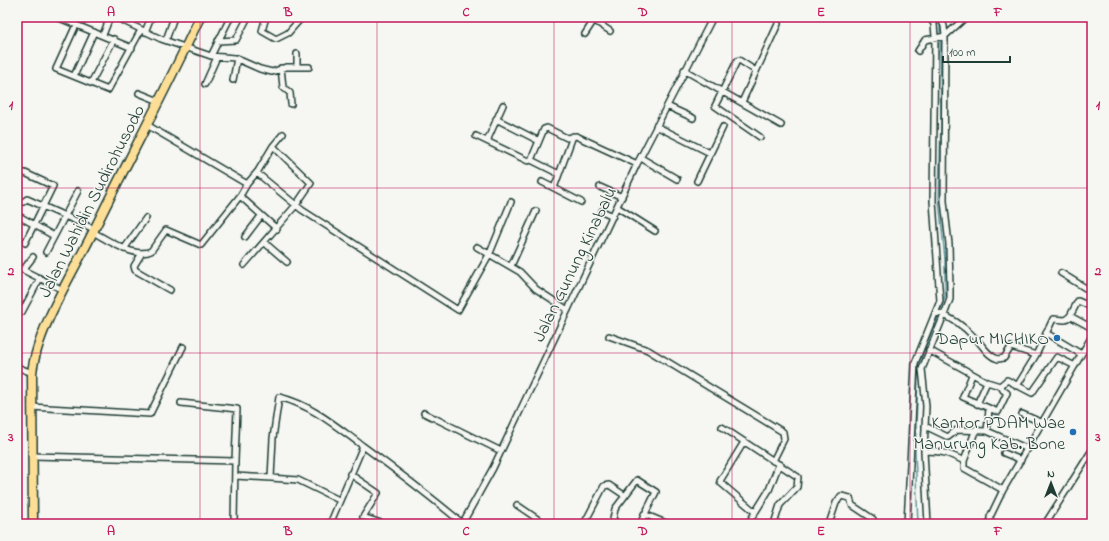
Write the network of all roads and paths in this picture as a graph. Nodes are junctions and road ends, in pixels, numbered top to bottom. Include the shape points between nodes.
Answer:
1 (57, 17) edge
2 (115, 17) edge
3 (151, 17) edge
4 (174, 17) edge
5 (200, 17) edge
6 (232, 17) edge
7 (248, 17) edge
8 (302, 17) edge
9 (589, 17) edge
10 (713, 17) edge
11 (929, 17) edge
12 (940, 17) edge
13 (966, 17) edge
14 (108, 18) edge
15 (264, 18) edge
16 (595, 19) edge
17 (71, 20) edge
18 (127, 20) edge
19 (778, 24) dead end
20 (76, 25) junction
21 (143, 31) junction
22 (610, 31) dead end
23 (94, 32) junction
24 (585, 34) dead end
25 (103, 35) junction
26 (940, 37) junction
27 (114, 39) junction
28 (166, 40) junction
29 (218, 41) junction
30 (132, 48) junction
31 (186, 48) junction
32 (918, 51) dead end
33 (297, 54) dead end
34 (214, 57) junction
35 (237, 58) junction
36 (297, 66) junction
37 (308, 67) dead end
38 (281, 68) junction
39 (684, 70) junction
40 (756, 72) junction
41 (74, 76) junction
42 (233, 80) dead end
43 (91, 83) junction
44 (205, 84) dead end
45 (722, 91) junction
46 (139, 93) dead end
47 (159, 101) junction
48 (742, 102) junction
49 (291, 104) dead end
50 (503, 105) dead end
51 (667, 106) junction
52 (693, 118) dead end
53 (496, 119) junction
54 (147, 125) junction
55 (781, 125) dead end
56 (656, 126) junction
57 (723, 127) dead end
58 (283, 134) dead end
59 (476, 136) dead end
60 (573, 136) junction
61 (760, 137) dead end
62 (487, 141) junction
63 (539, 141) junction
64 (273, 146) junction
65 (710, 153) junction
66 (641, 158) junction
67 (531, 160) junction
68 (637, 164) junction
69 (25, 173) dead end
70 (257, 173) junction
71 (559, 174) junction
72 (677, 179) dead end
73 (697, 181) dead end
74 (542, 182) dead end
75 (247, 184) junction
76 (600, 187) dead end
77 (554, 188) junction
78 (78, 191) dead end
79 (240, 196) junction
80 (622, 197) junction
81 (23, 202) dead end
82 (511, 202) dead end
83 (581, 202) dead end
84 (296, 205) junction
85 (44, 207) junction
86 (617, 207) junction
87 (536, 211) dead end
88 (602, 211) dead end
89 (66, 215) junction
90 (17, 216) edge
91 (262, 216) junction
92 (613, 216) junction
93 (146, 218) dead end
94 (34, 224) junction
95 (277, 229) junction
96 (93, 230) junction
97 (655, 231) dead end
98 (54, 236) junction
99 (244, 237) dead end
100 (25, 243) dead end
101 (265, 243) junction
102 (477, 247) dead end
103 (124, 249) junction
104 (46, 252) dead end
105 (142, 253) junction
106 (490, 253) junction
107 (32, 257) dead end
108 (287, 262) dead end
109 (244, 266) dead end
110 (511, 266) junction
111 (19, 269) edge
112 (1061, 273) dead end
113 (40, 278) junction
114 (63, 290) junction
115 (170, 290) dead end
116 (1092, 292) edge
117 (1092, 307) edge
118 (568, 310) junction
119 (22, 312) dead end
120 (940, 313) junction
121 (1070, 316) junction
122 (1092, 328) edge
123 (1046, 333) junction
124 (609, 336) dead end
125 (1092, 336) edge
126 (183, 347) dead end
127 (929, 350) junction
128 (1081, 354) junction
129 (1036, 355) junction
130 (1075, 366) junction
131 (17, 367) edge
132 (32, 373) junction
133 (972, 374) junction
134 (987, 382) junction
135 (1001, 386) junction
136 (1017, 386) junction
137 (181, 403) dead end
138 (977, 404) junction
139 (32, 407) junction
140 (989, 409) junction
141 (424, 413) dead end
142 (1022, 414) dead end
143 (1042, 423) junction
144 (925, 426) junction
145 (722, 427) dead end
146 (976, 429) junction
147 (987, 431) junction
148 (744, 442) junction
149 (363, 446) junction
150 (1028, 449) junction
151 (1092, 450) edge
152 (501, 451) junction
153 (924, 451) junction
154 (1004, 453) dead end
155 (32, 456) junction
156 (1021, 460) junction
157 (235, 461) junction
158 (773, 461) junction
159 (964, 461) junction
160 (779, 464) junction
161 (350, 474) junction
162 (236, 476) junction
163 (271, 478) junction
164 (1003, 490) junction
165 (624, 495) junction
166 (339, 500) junction
167 (516, 505) dead end
168 (755, 512) junction
169 (644, 514) junction
170 (462, 523) edge
171 (665, 523) edge
172 (33, 524) edge
173 (234, 524) edge
174 (330, 524) edge
175 (384, 524) edge
176 (541, 524) edge
177 (584, 524) edge
178 (617, 524) edge
179 (640, 524) edge
180 (748, 524) edge
181 (774, 524) edge
182 (829, 524) edge
183 (873, 524) edge
184 (907, 524) edge
185 (928, 524) edge
186 (990, 524) edge
187 (1045, 524) edge

1 - 17 street
2 - 18 street
3 - 21 street
4 - 28 street
5 - 31 highway, Jalan Wahidin Sudirohusodo
6 - 29 street
7 - 29 street via 236,40
8 - 15 street via 288,33 276,39 262,32
9 - 16 street
10 - 39 street, Jalan Gunung Kinabalu
11 - 26 street
12 - 26 street via 944,26
13 - 26 street
14 - 25 street
16 - 22 street
16 - 24 street
17 - 20 street
18 - 21 street
19 - 40 street
20 - 23 street
20 - 41 street via 56,68
21 - 28 street
21 - 30 street
23 - 25 street
23 - 41 street
25 - 27 street
26 - 32 street via 922,42
26 - 120 street via 933,201
26 - 120 street via 944,201 949,244 950,299
27 - 30 street
27 - 43 street
28 - 31 street
29 - 34 street
30 - 43 street via 109,90
31 - 34 street
31 - 47 highway, Jalan Wahidin Sudirohusodo
33 - 36 street
34 - 35 street
34 - 44 street
35 - 38 street via 267,71 272,72
35 - 42 street
36 - 37 street
36 - 38 street
38 - 49 street via 283,87 290,93
39 - 45 street
39 - 51 street, Jalan Gunung Kinabalu
40 - 45 street via 738,60
40 - 48 street
41 - 43 street
45 - 48 street
45 - 61 street via 715,107
46 - 47 street
47 - 54 highway, Jalan Wahidin Sudirohusodo
48 - 55 street
50 - 53 street
51 - 52 street
51 - 56 street, Jalan Gunung Kinabalu
53 - 62 street
53 - 63 street
54 - 75 street
54 - 96 highway, Jalan Wahidin Sudirohusodo
56 - 65 street
56 - 66 street, Jalan Gunung Kinabalu
57 - 65 street
58 - 64 street
59 - 62 street
60 - 63 street via 567,138 546,128
60 - 68 street
60 - 71 street
62 - 67 street via 526,161
63 - 67 street
64 - 70 street
64 - 84 street via 310,182
65 - 73 street
66 - 68 street, Jalan Gunung Kinabalu
66 - 72 street
67 - 71 street
68 - 80 street, Jalan Gunung Kinabalu
69 - 85 street via 53,186
70 - 75 street
70 - 84 street
71 - 77 street
74 - 77 street
75 - 79 street
76 - 80 street
77 - 83 street
78 - 89 street
79 - 91 street
79 - 105 street via 201,246 166,230 150,251
80 - 86 street, Jalan Gunung Kinabalu
81 - 85 street via 27,199
82 - 106 street
84 - 95 street
84 - 106 street via 458,310
85 - 89 street
85 - 94 street
86 - 92 street, Jalan Gunung Kinabalu
86 - 97 street
87 - 110 street
88 - 92 street
89 - 96 street
89 - 98 street
90 - 94 street
91 - 95 street
91 - 99 street
92 - 118 street, Jalan Gunung Kinabalu
93 - 103 street
94 - 98 street
94 - 100 street
95 - 101 street
96 - 103 street
96 - 114 highway, Jalan Wahidin Sudirohusodo
98 - 104 street
101 - 108 street
101 - 109 street
102 - 106 street
103 - 105 street
105 - 115 street via 134,266 135,270
106 - 110 street
107 - 111 street
110 - 118 street via 536,289
111 - 113 street
112 - 116 street
113 - 114 street
113 - 119 street
114 - 132 highway, Jalan Wahidin Sudirohusodo via 36,350
117 - 121 street via 1078,301
118 - 152 street, Jalan Gunung Kinabalu
120 - 127 street
120 - 129 street via 966,329 986,352 996,359 1004,358 1012,347
120 - 184 street via 915,363
121 - 122 street
121 - 123 street via 1066,320 1053,319
123 - 128 street
123 - 129 street
124 - 158 street via 648,350 783,432 784,439
125 - 128 street
126 - 139 street via 150,414
127 - 133 street
127 - 144 street via 922,365
128 - 130 street
129 - 136 street
130 - 136 street via 1057,357 1032,393
130 - 143 street
131 - 132 street
132 - 139 highway, Jalan Wahidin Sudirohusodo
133 - 134 street
133 - 138 street via 963,397
134 - 135 street
134 - 138 street
135 - 136 street via 1006,380
135 - 140 street via 1007,393 1000,411
137 - 157 street via 237,409
138 - 140 street
139 - 155 highway, Jalan Wahidin Sudirohusodo
140 - 147 street
141 - 152 street
142 - 143 street
143 - 150 street
144 - 146 street via 947,437 957,430
144 - 153 street
145 - 148 street
146 - 147 street
146 - 159 street
147 - 150 street
148 - 158 street
148 - 168 street via 720,481
149 - 161 street
149 - 163 street via 315,412 279,397
149 - 170 street via 396,469
150 - 156 street
151 - 187 street
152 - 170 street, Jalan Gunung Kinabalu
153 - 159 street via 943,451
153 - 185 street
154 - 156 street
155 - 157 street
155 - 172 highway, Jalan Wahidin Sudirohusodo
156 - 164 street
157 - 162 street
158 - 160 street
159 - 164 street via 964,468
160 - 168 street via 769,490
160 - 181 street via 798,478 797,487 780,505
161 - 166 street
161 - 175 street via 378,493 363,517
162 - 163 street
162 - 173 street
163 - 166 street via 298,480
164 - 186 street via 990,517
165 - 169 street via 637,480 655,491
165 - 177 street via 609,485 604,486
165 - 178 street via 615,509 613,519
166 - 174 street
167 - 176 street
168 - 180 street
169 - 171 street
169 - 179 street
182 - 183 street via 841,496 850,498 852,505 873,519

